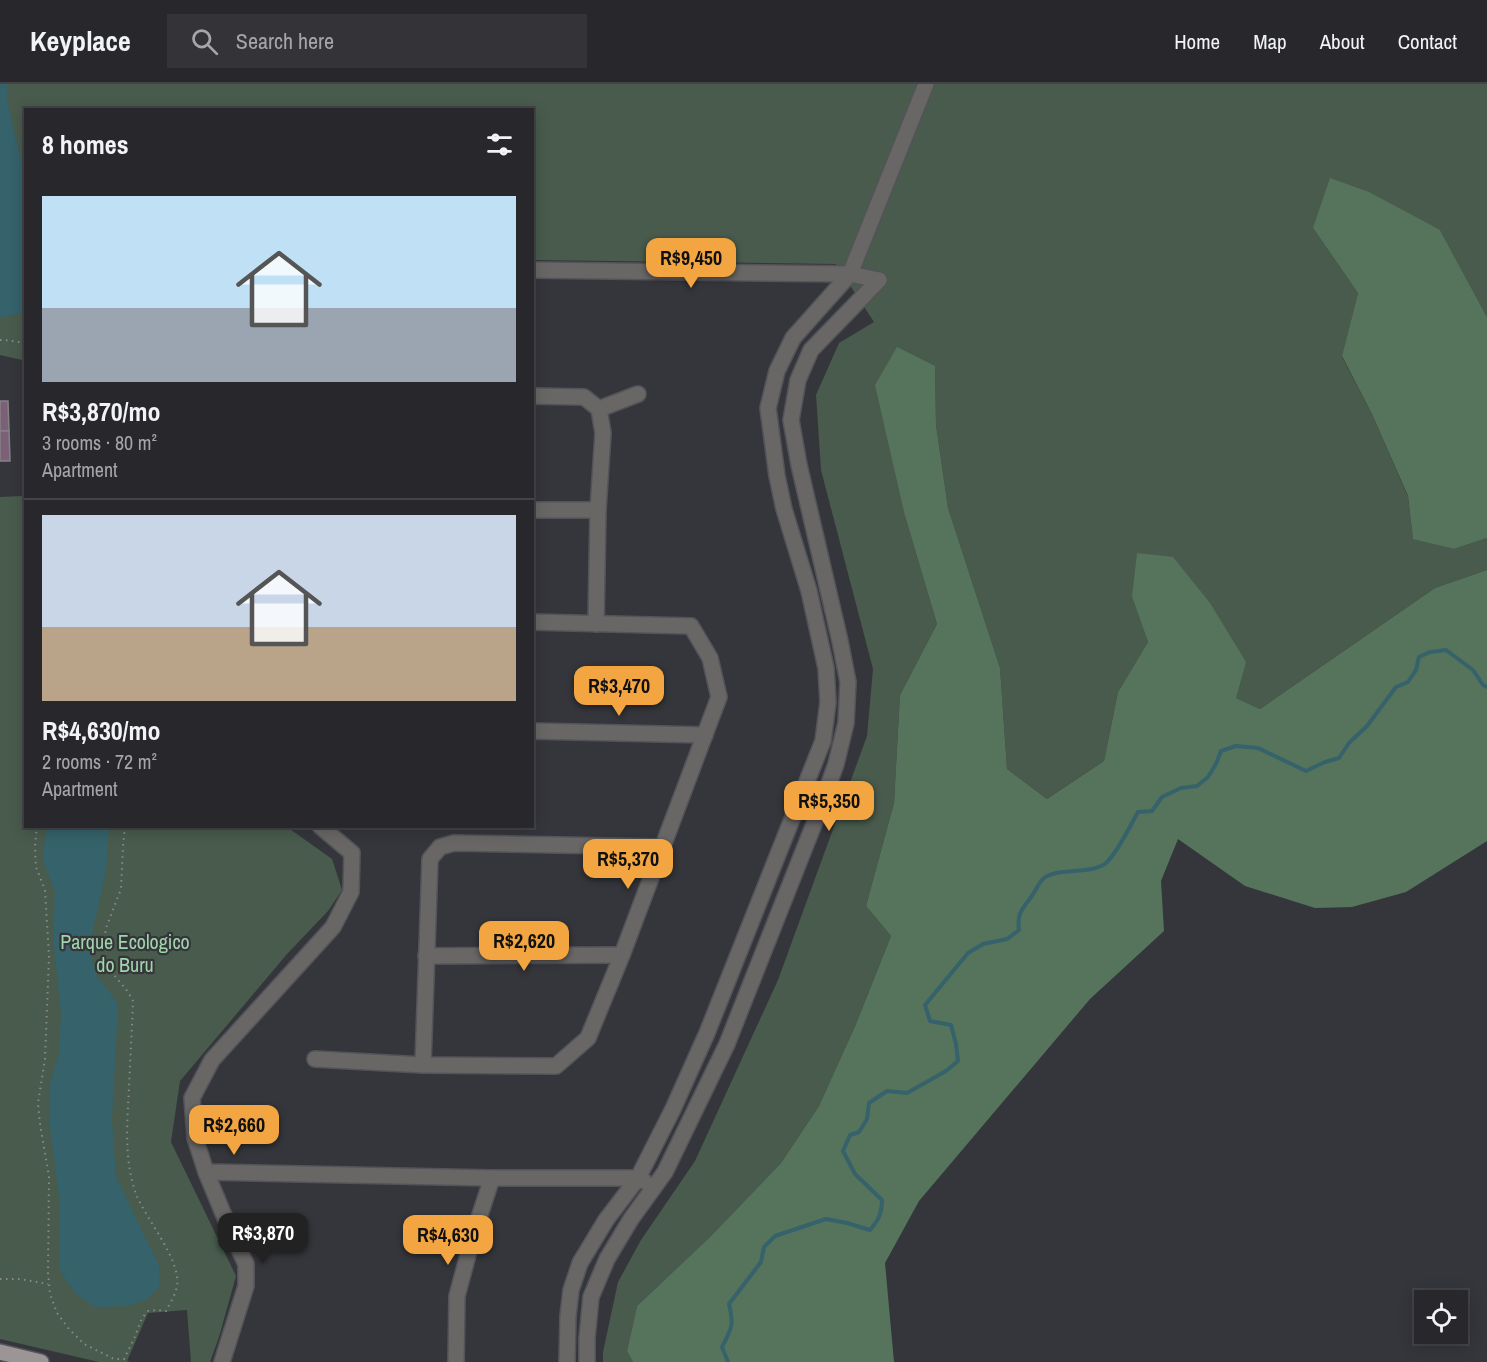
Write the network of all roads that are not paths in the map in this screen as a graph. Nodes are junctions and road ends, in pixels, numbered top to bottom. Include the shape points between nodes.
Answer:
1 (926, 84) edge
2 (534, 270) edge
3 (850, 274) junction
4 (638, 394) dead end
5 (534, 396) edge
6 (599, 410) junction
7 (534, 510) edge
8 (598, 510) junction
9 (534, 622) edge
10 (596, 624) junction
11 (534, 731) edge
12 (705, 735) junction
13 (322, 828) edge
14 (662, 847) junction
15 (621, 955) junction
16 (426, 956) junction
17 (315, 1059) dead end
18 (423, 1065) junction
19 (206, 1172) junction
20 (492, 1178) junction
21 (638, 1178) junction
22 (654, 1188) junction
23 (0, 1352) edge
24 (41, 1362) edge
25 (222, 1362) edge
26 (456, 1362) edge
27 (567, 1362) edge
28 (587, 1362) edge

1 - 3 street
2 - 3 street
3 - 21 street via 792,338 777,371 768,408 784,509 826,668 828,702 823,741 707,1033
3 - 22 street via 879,279 811,350 798,380 790,420 848,682 846,723 820,809 727,1044
4 - 6 street
5 - 6 street via 584,397
6 - 8 street via 603,433
7 - 8 street
8 - 10 street
9 - 10 street
10 - 12 street via 691,626 710,658 719,697
11 - 12 street
12 - 14 street
13 - 19 street via 352,853 351,892 333,927 212,1060 192,1098 195,1138
14 - 15 street
14 - 16 street via 454,843 440,847 430,859
15 - 16 street
15 - 18 street via 588,1038 556,1066
16 - 18 street
17 - 18 street
19 - 20 street
19 - 25 street via 246,1264 246,1286
20 - 21 street
20 - 26 street via 457,1296
21 - 22 street
21 - 27 street via 580,1263 571,1290
22 - 28 street via 607,1259 591,1297
23 - 24 main road

